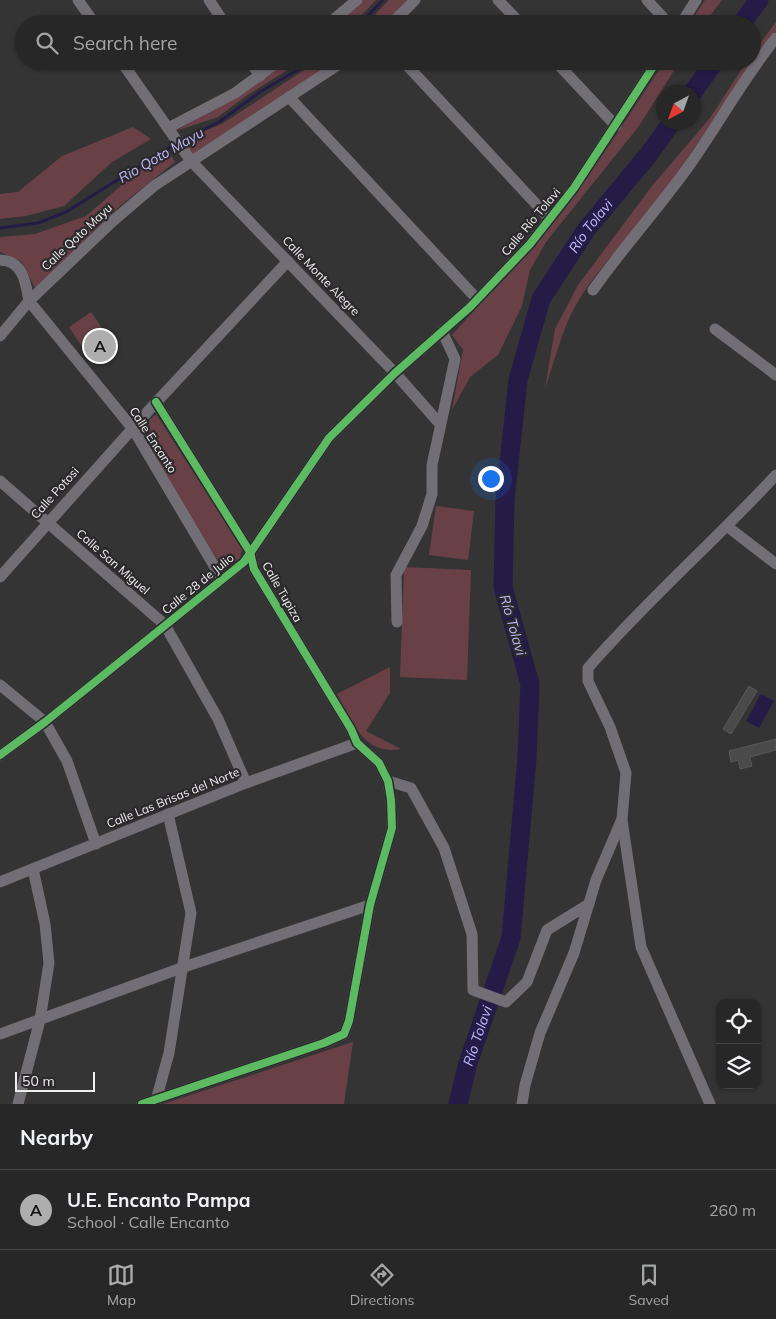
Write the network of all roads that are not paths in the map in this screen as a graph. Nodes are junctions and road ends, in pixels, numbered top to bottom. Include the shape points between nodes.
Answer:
1 (78, 0) edge
2 (209, 0) edge
3 (415, 0) edge
4 (498, 0) edge
5 (647, 0) edge
6 (696, 0) edge
7 (351, 2) edge
8 (89, 15) edge
9 (219, 15) edge
10 (337, 15) edge
11 (401, 15) edge
12 (512, 15) edge
13 (661, 15) edge
14 (687, 15) edge
15 (776, 38) edge
16 (761, 58) edge
17 (127, 70) edge
18 (256, 70) edge
19 (268, 70) edge
20 (330, 70) edge
21 (410, 70) edge
22 (563, 70) edge
23 (651, 70) edge
24 (753, 70) edge
25 (260, 76) junction
26 (289, 97) junction
27 (616, 126) junction
28 (170, 132) junction
29 (191, 161) junction
30 (550, 219) junction
31 (0, 260) edge
32 (288, 261) junction
33 (593, 290) dead end
34 (477, 299) junction
35 (30, 301) junction
36 (715, 329) dead end
37 (442, 331) junction
38 (0, 336) edge
39 (395, 373) junction
40 (776, 375) edge
41 (156, 402) junction
42 (440, 424) junction
43 (133, 429) junction
44 (776, 475) edge
45 (0, 481) edge
46 (47, 522) junction
47 (728, 528) junction
48 (250, 552) junction
49 (776, 564) edge
50 (0, 577) edge
51 (222, 579) junction
52 (396, 622) dead end
53 (165, 625) junction
54 (0, 685) edge
55 (45, 722) junction
56 (357, 743) junction
57 (0, 755) edge
58 (388, 781) junction
59 (246, 783) junction
60 (168, 814) junction
61 (622, 819) junction
62 (96, 844) junction
63 (33, 870) junction
64 (0, 882) edge
65 (589, 904) junction
66 (370, 906) junction
67 (184, 967) junction
68 (40, 1020) junction
69 (0, 1034) edge
70 (156, 1102) edge
71 (18, 1104) edge
72 (142, 1104) edge
73 (522, 1104) edge
74 (710, 1104) edge

1 - 8 street
2 - 9 street
3 - 11 street
4 - 12 street
5 - 13 street
6 - 14 street
7 - 10 street
15 - 16 street
17 - 28 street, Calle Monte Alegre
18 - 25 street
19 - 25 street
20 - 26 street, Calle Qoto Mayu
21 - 30 street
22 - 27 street
23 - 27 street, Calle Río Tolavi
24 - 33 street via 690,165
25 - 28 street
26 - 29 street, Calle Qoto Mayu
26 - 34 street
27 - 30 street, Calle Río Tolavi
28 - 29 street, Calle Monte Alegre
29 - 32 street, Calle Monte Alegre
29 - 35 street, Calle Qoto Mayu via 154,186 114,220
30 - 34 street, Calle Río Tolavi
31 - 35 street via 15,265 24,276
32 - 39 street, Calle Monte Alegre
32 - 41 street, Calle Potosi
34 - 37 street, Calle Río Tolavi
35 - 38 street, Calle Qoto Mayu
35 - 43 street, Calle Encanto
36 - 40 street
37 - 39 street, Calle Río Tolavi
37 - 42 street via 455,359
39 - 42 street, Calle Monte Alegre
39 - 48 street, Calle 28 de Julio via 329,438
41 - 43 street, Calle Potosi
41 - 48 street, Calle Tupiza
42 - 52 street via 432,465 432,494 422,526 396,574
43 - 46 street, Calle Potosi
43 - 51 street, Calle Encanto
44 - 47 street
45 - 46 street, Calle San Miguel
46 - 50 street, Calle Potosi
46 - 53 street, Calle San Miguel
47 - 49 street
47 - 61 street via 639,611 588,668 588,681 610,726 626,772
48 - 51 street, Calle 28 de Julio via 244,562
48 - 56 street, Calle Tupiza via 254,569 352,729
51 - 53 street, Calle 28 de Julio
53 - 55 street, Calle 28 de Julio
53 - 59 street, Calle San Miguel via 218,719
54 - 55 street
55 - 57 street, Calle 28 de Julio
55 - 62 street via 67,761
56 - 58 street via 379,763
56 - 59 street, Calle Las Brisas del Norte
58 - 65 street via 411,788 444,848 472,934 474,990 506,1002 527,982 547,930
58 - 66 street via 392,828
59 - 60 street, Calle Las Brisas del Norte
60 - 62 street, Calle Las Brisas del Norte
60 - 67 street via 191,913
61 - 65 street
61 - 74 street via 641,947
62 - 63 street, Calle Las Brisas del Norte
63 - 64 street, Calle Las Brisas del Norte
63 - 68 street via 45,924 49,963
65 - 73 street via 574,953 540,1033
66 - 67 street
66 - 70 street via 344,1034
67 - 68 street
67 - 70 street via 169,1053
68 - 69 street
68 - 71 street
70 - 72 street

